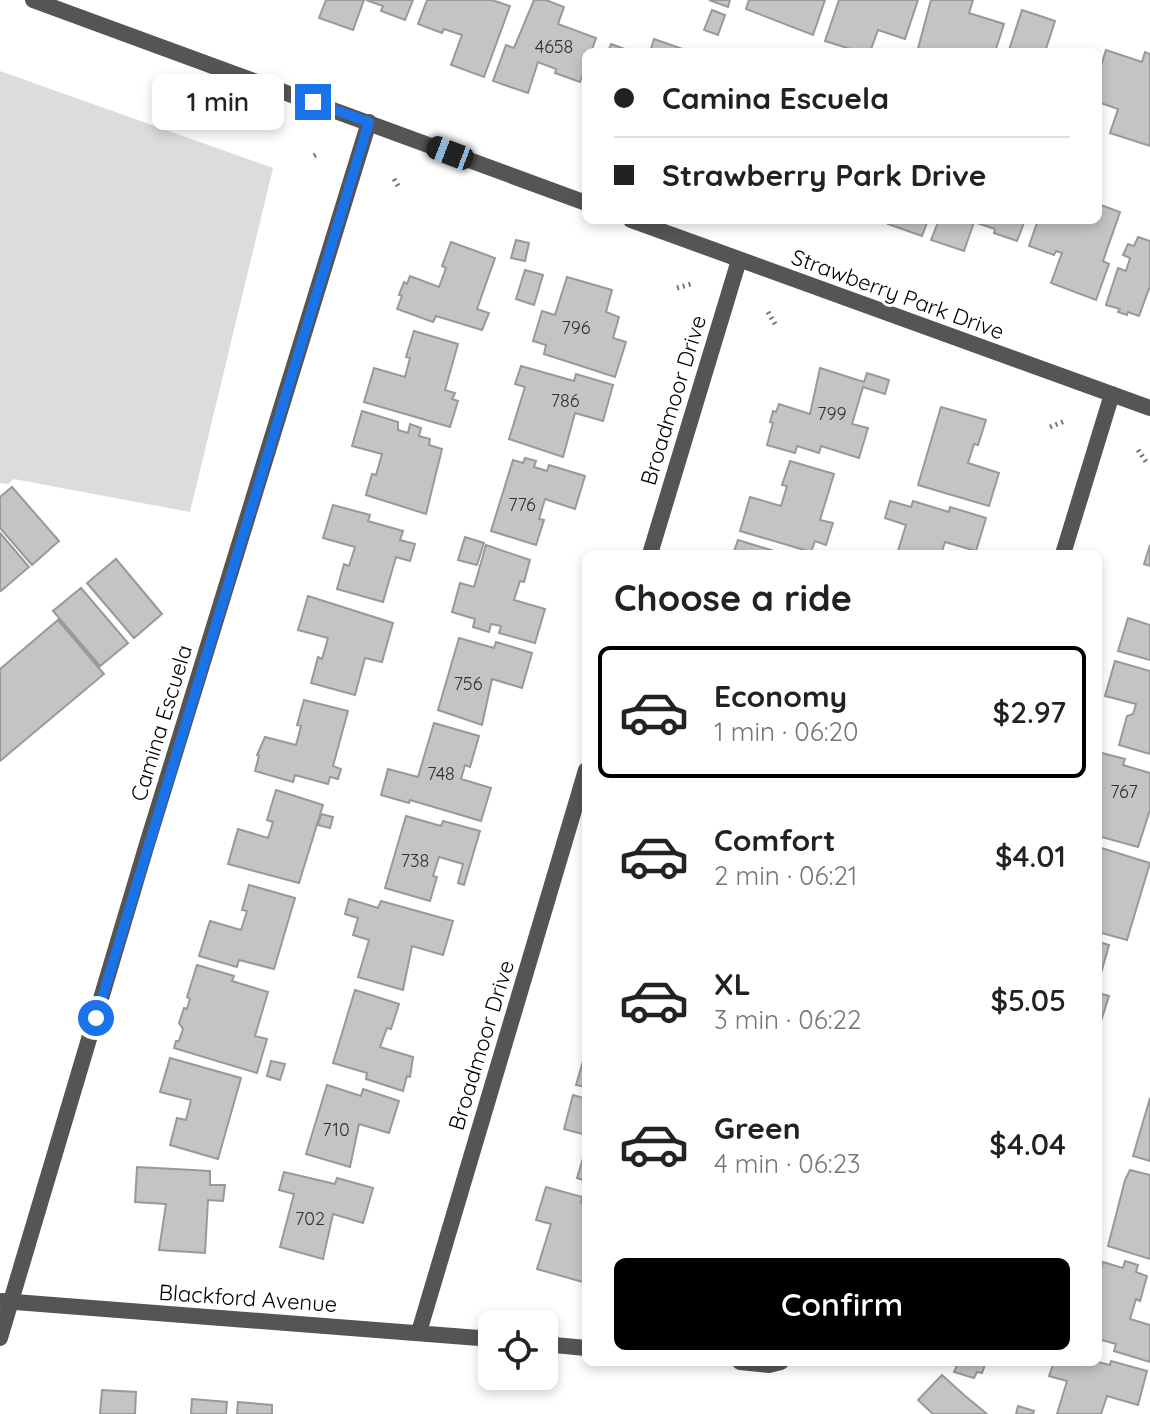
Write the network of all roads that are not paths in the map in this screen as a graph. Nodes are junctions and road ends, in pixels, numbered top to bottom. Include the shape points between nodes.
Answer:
1 (33, 0) edge
2 (369, 122) junction
3 (582, 202) edge
4 (642, 224) edge
5 (739, 260) junction
6 (1112, 394) junction
7 (1150, 408) edge
8 (651, 550) edge
9 (1064, 550) edge
10 (582, 783) edge
11 (5, 1302) edge
12 (419, 1332) junction
13 (0, 1338) edge
14 (478, 1338) edge
15 (558, 1345) edge
16 (582, 1348) edge

1 - 2 street
2 - 3 street
2 - 11 street, Camina Escuela
4 - 5 street, Strawberry Park Drive
5 - 6 street, Strawberry Park Drive
5 - 8 street, Broadmoor Drive
6 - 7 street, Strawberry Park Drive
6 - 9 street
10 - 12 street, Broadmoor Drive
11 - 12 street, Blackford Avenue
11 - 13 street, Camina Escuela
12 - 14 street, Blackford Avenue
15 - 16 street

